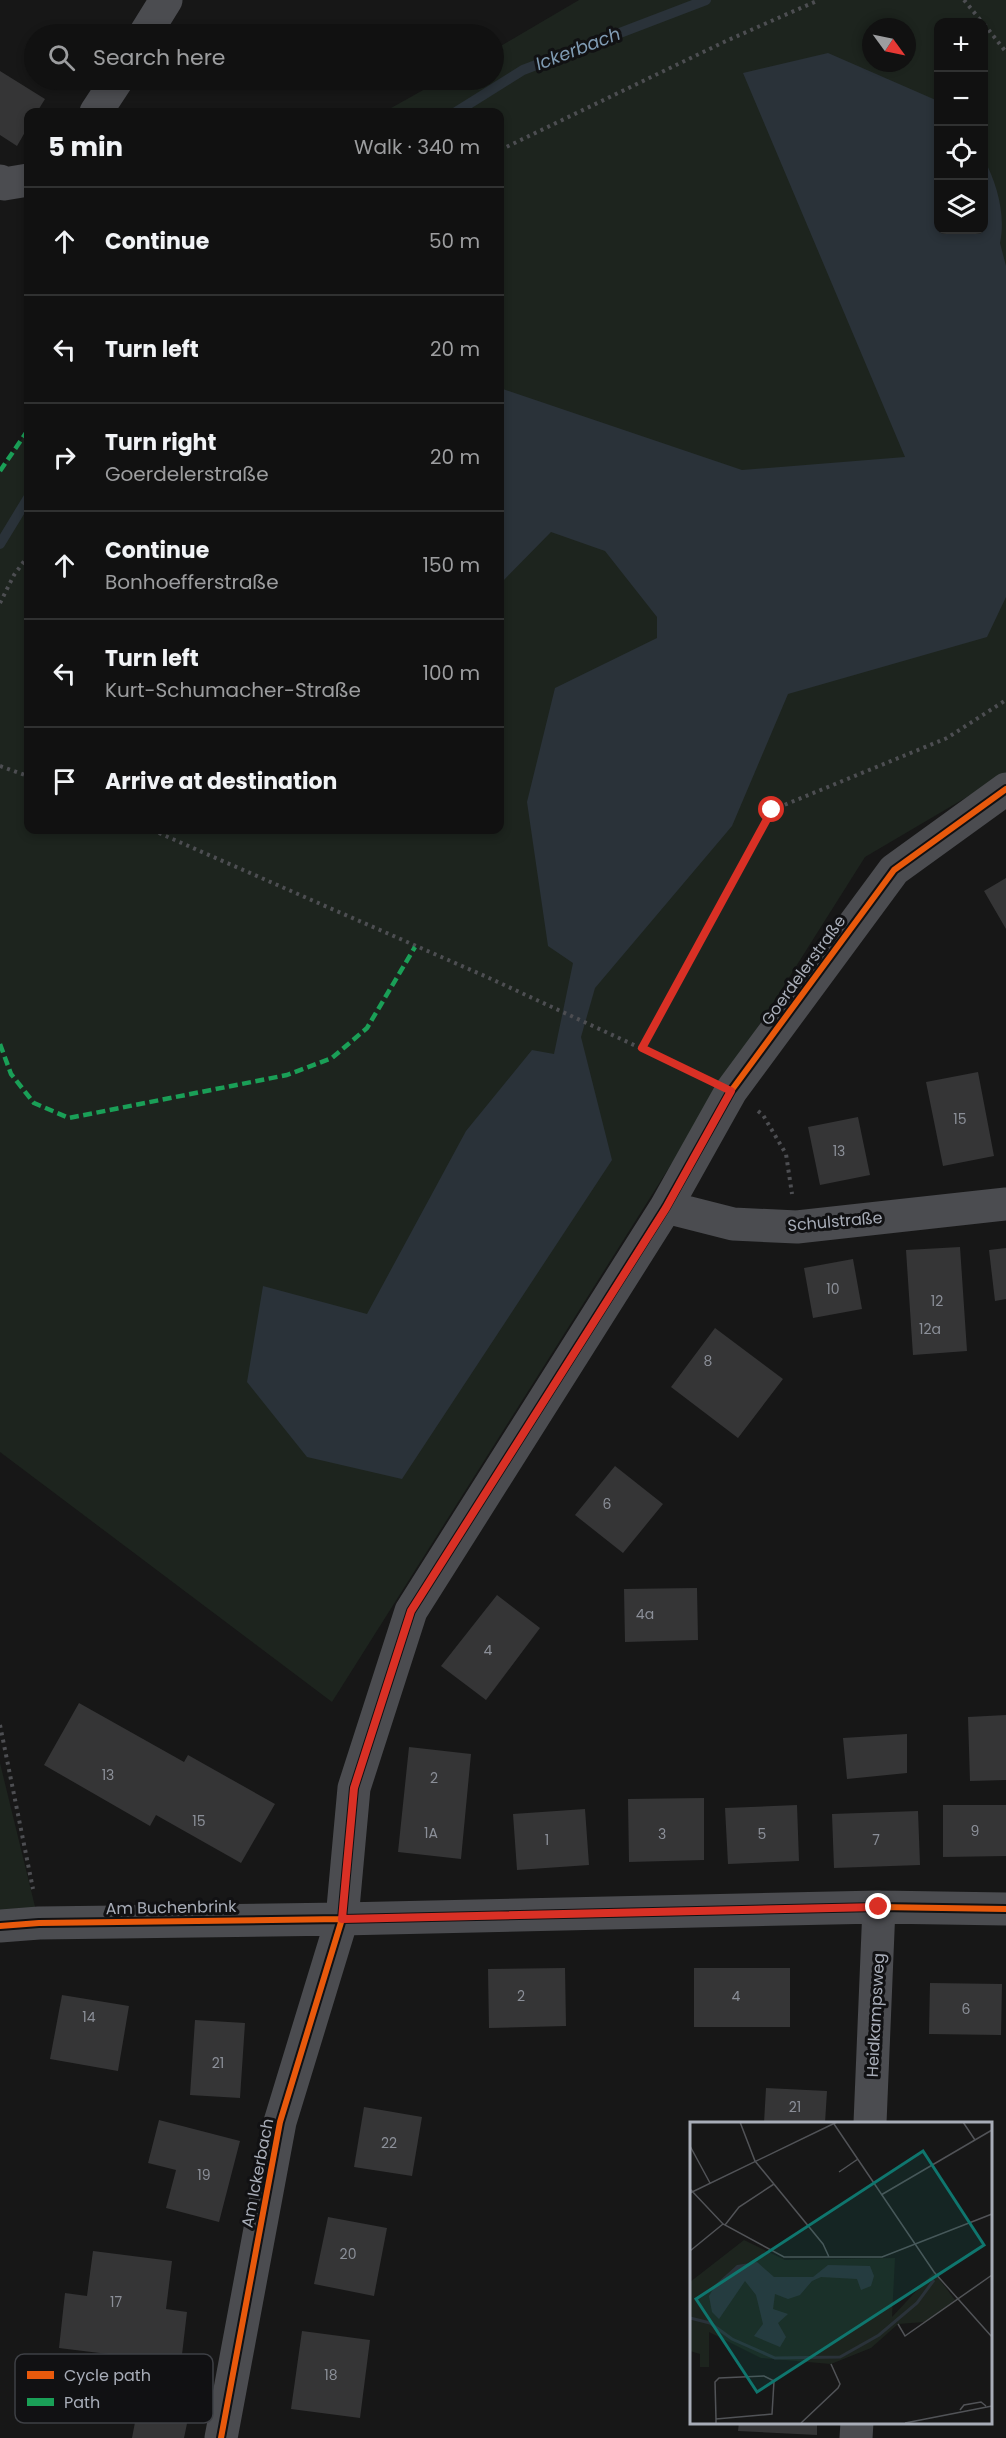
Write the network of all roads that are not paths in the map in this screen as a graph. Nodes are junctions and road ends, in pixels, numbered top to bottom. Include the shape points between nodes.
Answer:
1 (166, 0) edge
2 (151, 24) edge
3 (110, 90) edge
4 (99, 108) edge
5 (0, 181) edge
6 (24, 181) edge
7 (1006, 789) edge
8 (1006, 1204) edge
9 (666, 1208) junction
10 (879, 1907) junction
11 (1006, 1909) edge
12 (342, 1919) junction
13 (0, 1926) edge
14 (870, 2122) edge
15 (857, 2423) edge
16 (221, 2438) edge
17 (856, 2438) edge

1 - 2 street
3 - 4 street
5 - 6 street via 4,184
7 - 9 street, Goerdelerstraße via 894,870 731,1091
8 - 9 street, Schulstraße via 797,1227 733,1224
9 - 12 street, Am Ickerbach via 411,1611 354,1788
10 - 11 street, Am Buchenbrink
10 - 12 street, Am Buchenbrink
10 - 14 street, Heidkampsweg
12 - 13 street, Am Buchenbrink
12 - 16 street, Am Ickerbach via 280,2122
15 - 17 street

